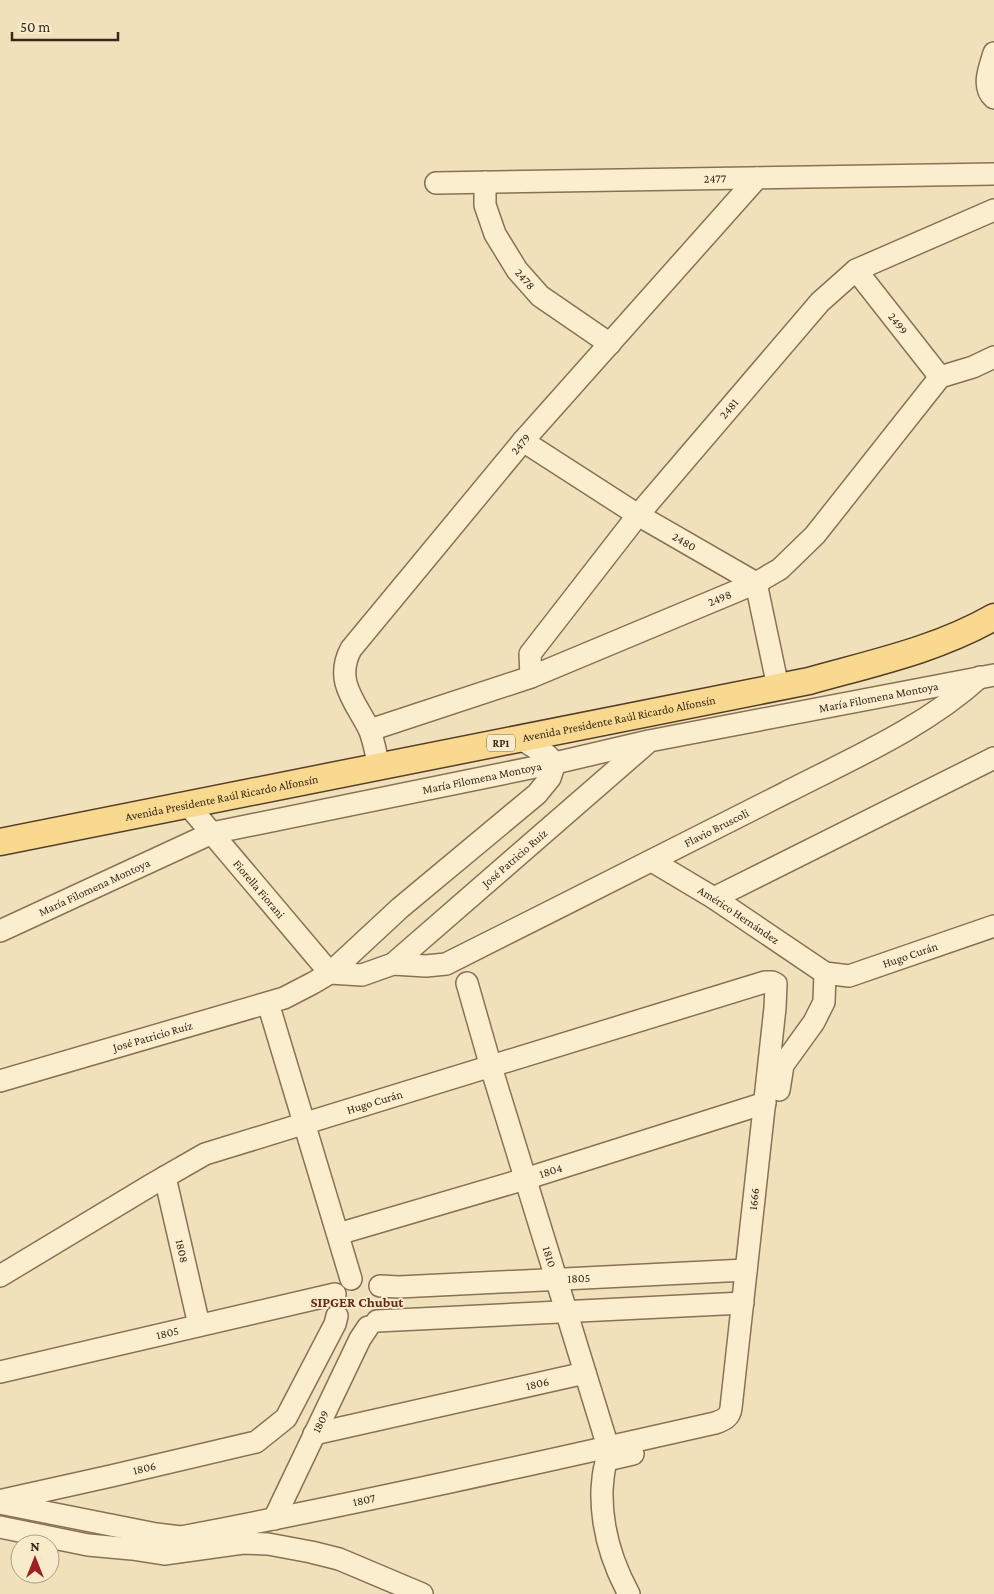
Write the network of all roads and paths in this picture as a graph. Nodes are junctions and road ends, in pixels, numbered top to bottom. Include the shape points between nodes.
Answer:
1 (994, 53) edge
2 (992, 96) edge
3 (994, 174) edge
4 (757, 178) junction
5 (485, 182) junction
6 (436, 183) dead end
7 (994, 210) edge
8 (856, 270) junction
9 (610, 344) junction
10 (994, 357) edge
11 (940, 377) junction
12 (524, 441) junction
13 (638, 515) junction
14 (756, 583) junction
15 (994, 618) edge
16 (987, 676) edge
17 (531, 677) junction
18 (778, 687) junction
19 (683, 707) junction
20 (370, 730) junction
21 (521, 739) junction
22 (649, 741) junction
23 (994, 758) edge
24 (555, 763) junction
25 (379, 767) junction
26 (188, 805) junction
27 (212, 833) junction
28 (0, 842) edge
29 (652, 861) junction
30 (714, 898) junction
31 (994, 926) edge
32 (0, 931) edge
33 (472, 950) junction
34 (393, 964) junction
35 (436, 965) junction
36 (825, 973) junction
37 (322, 978) junction
38 (772, 982) joint
39 (467, 983) junction
40 (272, 1013) junction
41 (230, 1014) junction
42 (491, 1067) junction
43 (0, 1081) edge
44 (765, 1103) junction
45 (304, 1124) junction
46 (166, 1177) junction
47 (526, 1179) junction
48 (338, 1234) junction
49 (746, 1270) junction
50 (0, 1276) edge
51 (351, 1278) junction
52 (556, 1279) junction
53 (380, 1286) junction
54 (335, 1294) junction
55 (743, 1303) junction
56 (566, 1312) junction
57 (337, 1316) junction
58 (373, 1324) junction
59 (199, 1325) junction
60 (0, 1372) edge
61 (585, 1373) junction
62 (726, 1418) joint
63 (314, 1434) junction
64 (608, 1453) junction
65 (0, 1501) edge
66 (274, 1519) junction
67 (0, 1527) edge
68 (422, 1594) edge
69 (629, 1594) edge

1 - 2 street via 986,81
3 - 4 street, 2477
4 - 5 street, 2477
4 - 9 street, 2479
5 - 6 street, 2477
5 - 9 street, 2478 via 485,205 490,220 517,270 540,296
7 - 8 street, 2481
8 - 11 street, 2499
8 - 13 street, 2481 via 820,302
9 - 12 street, 2479
10 - 11 street
11 - 14 street, 2498 via 815,535 780,569
12 - 13 street, 2480
12 - 20 street, 2479 via 348,655 344,674 347,689
13 - 14 street, 2480
13 - 17 street, 2481 via 530,654
14 - 17 street, 2498
14 - 18 street
15 - 18 main road, Avenida Presidente Raúl Ricardo Alfonsín / RP1 via 967,633 924,649
16 - 22 street, María Filomena Montoya
16 - 29 street, Flavio Bruscoli via 926,718
17 - 20 street, 2498
18 - 19 main road, Avenida Presidente Raúl Ricardo Alfonsín / RP1
19 - 21 main road, Avenida Presidente Raúl Ricardo Alfonsín / RP1
19 - 22 street, José Patricio Ruíz
20 - 25 street, 2479
21 - 24 street
21 - 25 main road, Avenida Presidente Raúl Ricardo Alfonsín / RP1
22 - 24 street, María Filomena Montoya
22 - 34 street, José Patricio Ruíz
23 - 30 street
24 - 27 street, María Filomena Montoya
24 - 37 street, José Patricio Ruíz via 550,778 537,794
25 - 26 main road, Avenida Presidente Raúl Ricardo Alfonsín / RP1
26 - 27 street, Fiorella Fiorani
26 - 28 main road, Avenida Presidente Raúl Ricardo Alfonsín / RP1
27 - 32 street, María Filomena Montoya
27 - 37 street, Fiorella Fiorani
29 - 30 street, Américo Hernández
29 - 33 street, Flavio Bruscoli
30 - 36 street, Américo Hernández
31 - 36 street, Hugo Curán via 849,976
33 - 35 street, Flavio Bruscoli
33 - 39 street
34 - 35 street
34 - 37 street, José Patricio Ruíz via 362,975
35 - 39 street
36 - 64 street via 824,1002 814,1022 783,1065 773,1128 742,1416 738,1426 723,1433
37 - 40 street via 299,1003
37 - 41 street, José Patricio Ruíz via 284,998
38 - 42 street, Hugo Curán
38 - 44 street, 1666 via 777,989
39 - 42 street, 1810
40 - 41 street via 248,1017
40 - 45 street
41 - 43 street, José Patricio Ruíz
42 - 45 street, Hugo Curán
42 - 47 street, 1810
44 - 47 street, 1804
44 - 49 street, 1666
45 - 46 street, Hugo Curán via 205,1154
45 - 48 street
46 - 50 street, Hugo Curán
46 - 59 street, 1808
47 - 48 street, 1804
47 - 52 street, 1810
48 - 51 street
49 - 52 street, 1805
49 - 55 street, 1666
51 - 53 street via 363,1277
51 - 54 street
52 - 53 street, 1805
52 - 56 street, 1810
53 - 58 street via 385,1304 383,1314
54 - 57 street via 333,1306
54 - 59 street, 1805
55 - 56 street
55 - 62 street, 1666 via 731,1408
56 - 58 street
56 - 61 street, 1810
57 - 58 street via 351,1327 360,1329
57 - 65 street, 1806 via 286,1418 256,1442
58 - 63 street, 1809 via 360,1339
59 - 60 street, 1805
61 - 63 street, 1806
61 - 64 street, 1810
62 - 64 street, 1807
63 - 66 street, 1809
64 - 66 street, 1807
64 - 69 street, 1810 via 602,1505 606,1540
65 - 66 street, 1807 via 174,1537
67 - 68 street via 88,1545 164,1554 268,1544 339,1559

